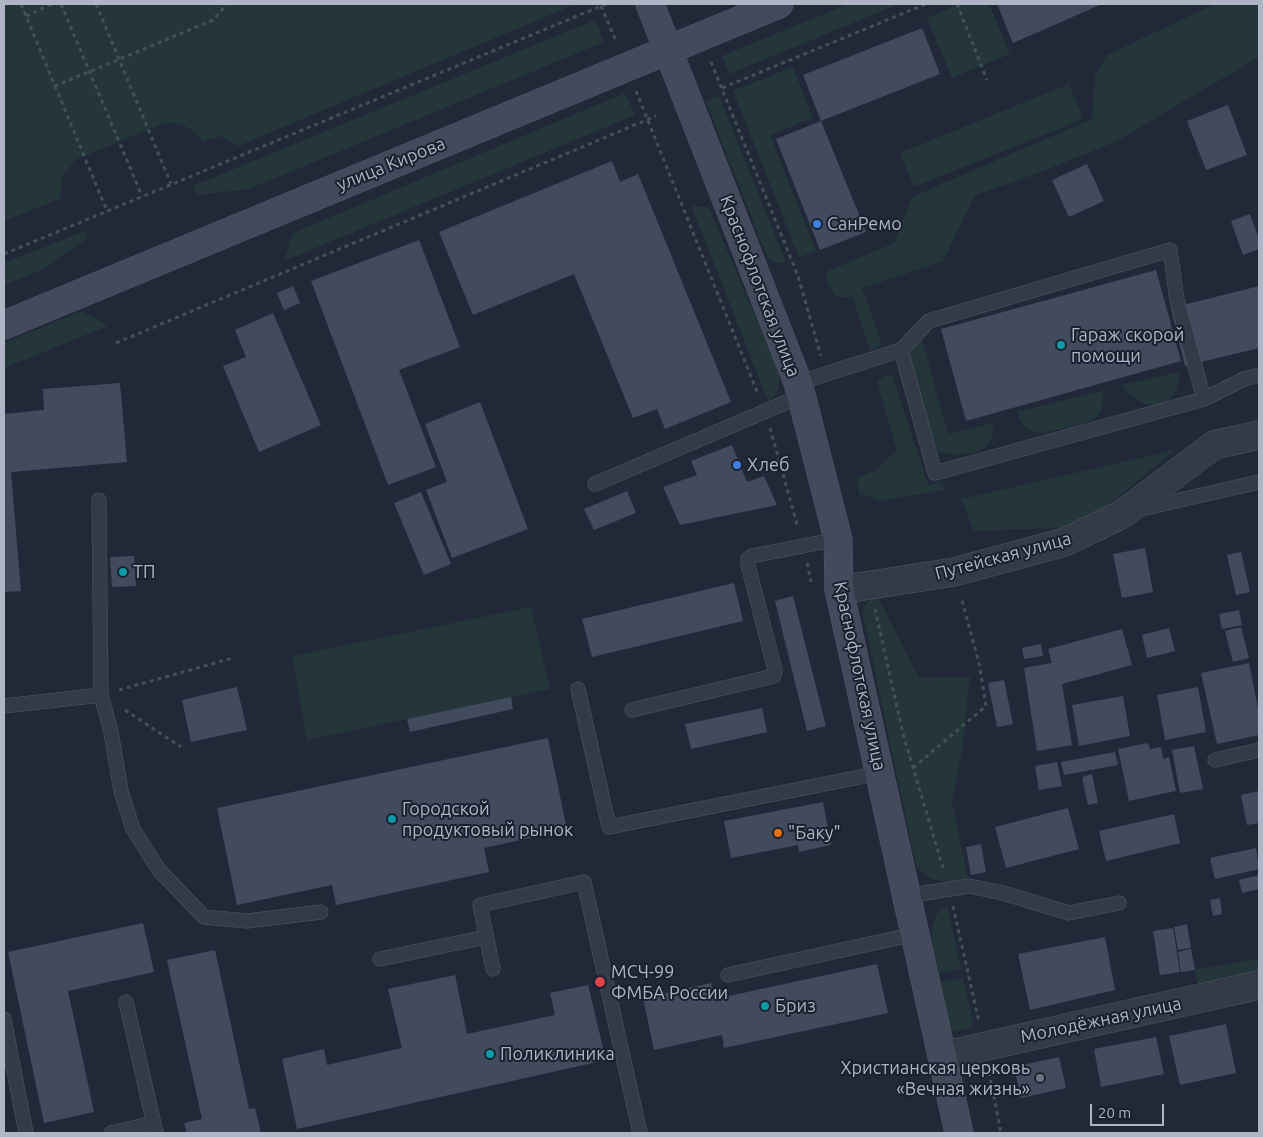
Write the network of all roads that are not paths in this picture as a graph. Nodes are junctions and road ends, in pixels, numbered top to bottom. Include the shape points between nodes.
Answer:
1 (650, 4) edge
2 (779, 4) edge
3 (668, 50) junction
4 (4, 325) edge
5 (901, 350) junction
6 (1259, 375) edge
7 (800, 390) junction
8 (1204, 399) junction
9 (1259, 435) edge
10 (1259, 482) edge
11 (595, 484) dead end
12 (99, 500) dead end
13 (1121, 515) junction
14 (838, 539) junction
15 (839, 590) junction
16 (578, 689) dead end
17 (101, 695) junction
18 (4, 706) edge
19 (632, 710) dead end
20 (1259, 750) edge
21 (1215, 760) dead end
22 (880, 772) junction
23 (907, 896) junction
24 (1119, 903) dead end
25 (321, 912) dead end
26 (915, 934) junction
27 (486, 937) junction
28 (380, 959) dead end
29 (493, 969) dead end
30 (728, 975) dead end
31 (1259, 985) edge
32 (126, 1002) dead end
33 (4, 1020) edge
34 (942, 1056) junction
35 (155, 1128) edge
36 (26, 1133) edge
37 (111, 1133) edge
38 (640, 1133) edge
39 (959, 1133) edge

1 - 3 street, Краснофлотская улица
2 - 3 street, улица Кирова
3 - 4 street, улица Кирова
3 - 7 street, Краснофлотская улица
5 - 7 lane
5 - 8 lane via 936,473
5 - 8 lane via 929,321 1170,250 1177,300
6 - 8 lane via 1244,378
7 - 11 lane
7 - 14 street, Краснофлотская улица
9 - 13 street, Путейская улица via 1214,445
10 - 13 lane
12 - 17 lane
13 - 15 street, Путейская улица via 1065,542 954,572
14 - 15 street, Краснофлотская улица
14 - 19 lane via 748,559 774,676
15 - 22 street, Краснофлотская улица
16 - 22 lane via 609,827
17 - 18 lane
17 - 25 lane via 121,791 133,829 159,870 204,917 247,921
20 - 21 lane
22 - 23 street, Краснофлотская улица
23 - 24 lane via 969,886 1069,913
23 - 26 street, Краснофлотская улица
26 - 30 lane
26 - 34 street, Краснофлотская улица
27 - 28 lane
27 - 29 lane
27 - 38 lane via 480,904 584,882
31 - 34 street, Молодёжная улица
32 - 35 lane
33 - 36 lane
34 - 39 street, Краснофлотская улица
35 - 37 lane

